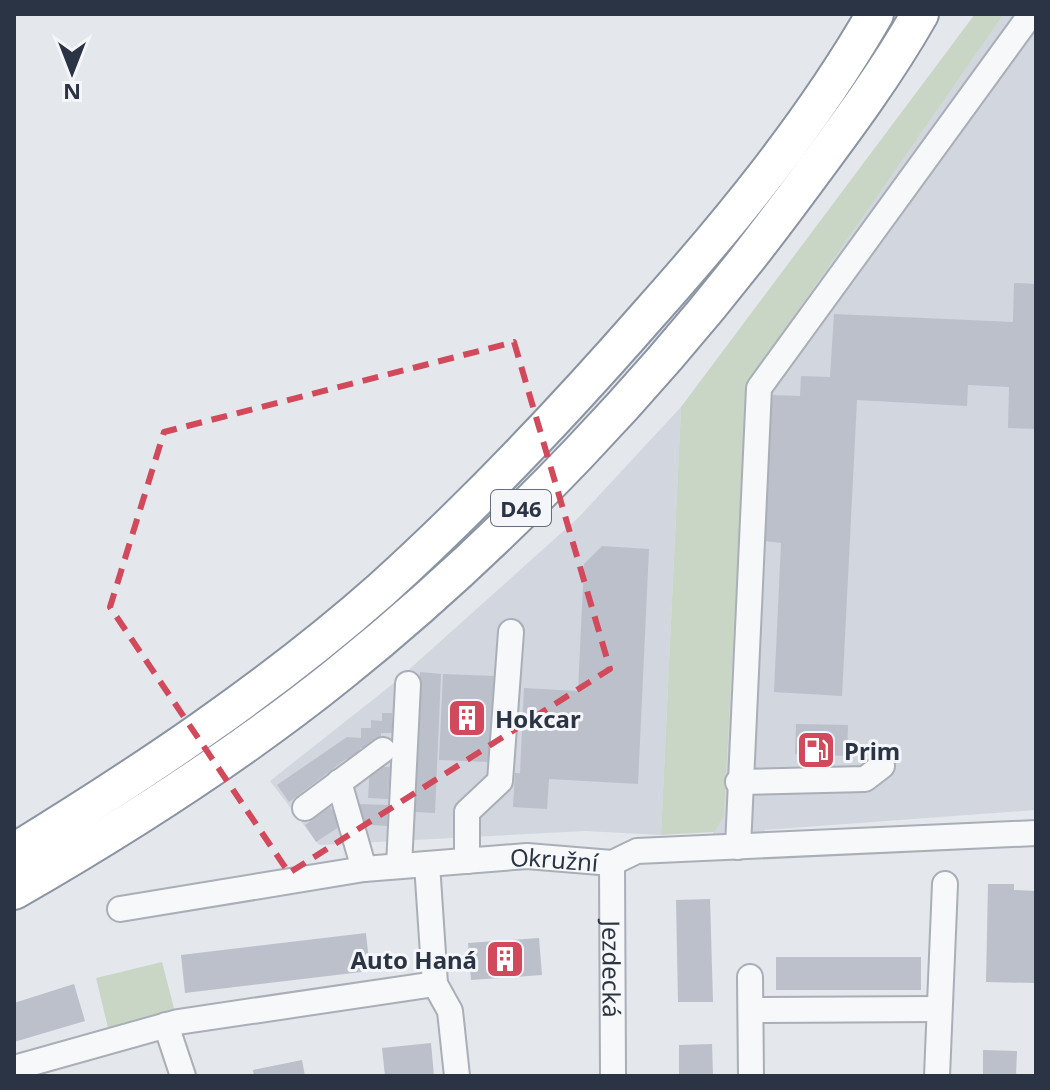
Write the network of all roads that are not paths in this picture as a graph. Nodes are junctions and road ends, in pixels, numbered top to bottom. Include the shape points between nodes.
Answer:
1 (875, 14) edge
2 (920, 14) edge
3 (1031, 14) edge
4 (511, 632) dead end
5 (408, 684) dead end
6 (383, 750) dead end
7 (882, 766) dead end
8 (339, 782) junction
9 (738, 782) junction
10 (305, 808) dead end
11 (1036, 833) edge
12 (738, 847) junction
13 (14, 852) edge
14 (467, 861) junction
15 (612, 863) junction
16 (427, 864) junction
17 (399, 866) junction
18 (364, 869) junction
19 (945, 884) dead end
20 (14, 891) edge
21 (120, 909) dead end
22 (750, 977) dead end
23 (435, 984) junction
24 (939, 1009) junction
25 (751, 1010) junction
26 (166, 1025) junction
27 (14, 1068) edge
28 (183, 1076) edge
29 (457, 1076) edge
30 (613, 1076) edge
31 (751, 1076) edge
32 (937, 1076) edge

1 - 13 highway, D46 via 846,62 711,245 466,511 378,592 275,673 162,756
2 - 20 highway, D46 via 895,57 737,274 529,501 339,674 187,785
3 - 9 street via 759,388
4 - 14 street via 500,781 467,812
5 - 17 street
6 - 8 street
7 - 9 street via 865,779
8 - 10 street
8 - 18 street
9 - 12 street
11 - 12 street, Okružní
12 - 15 street, Okružní via 637,851
14 - 15 street, Okružní via 527,856
14 - 16 street, Okružní
15 - 30 street, Jezdecká
16 - 17 street, Okružní
16 - 23 street
17 - 18 street, Okružní
18 - 21 street, Okružní
19 - 24 street
22 - 25 street
23 - 26 street
23 - 29 street via 450,1011
24 - 25 street
24 - 32 street
25 - 31 street
26 - 27 street
26 - 28 street

